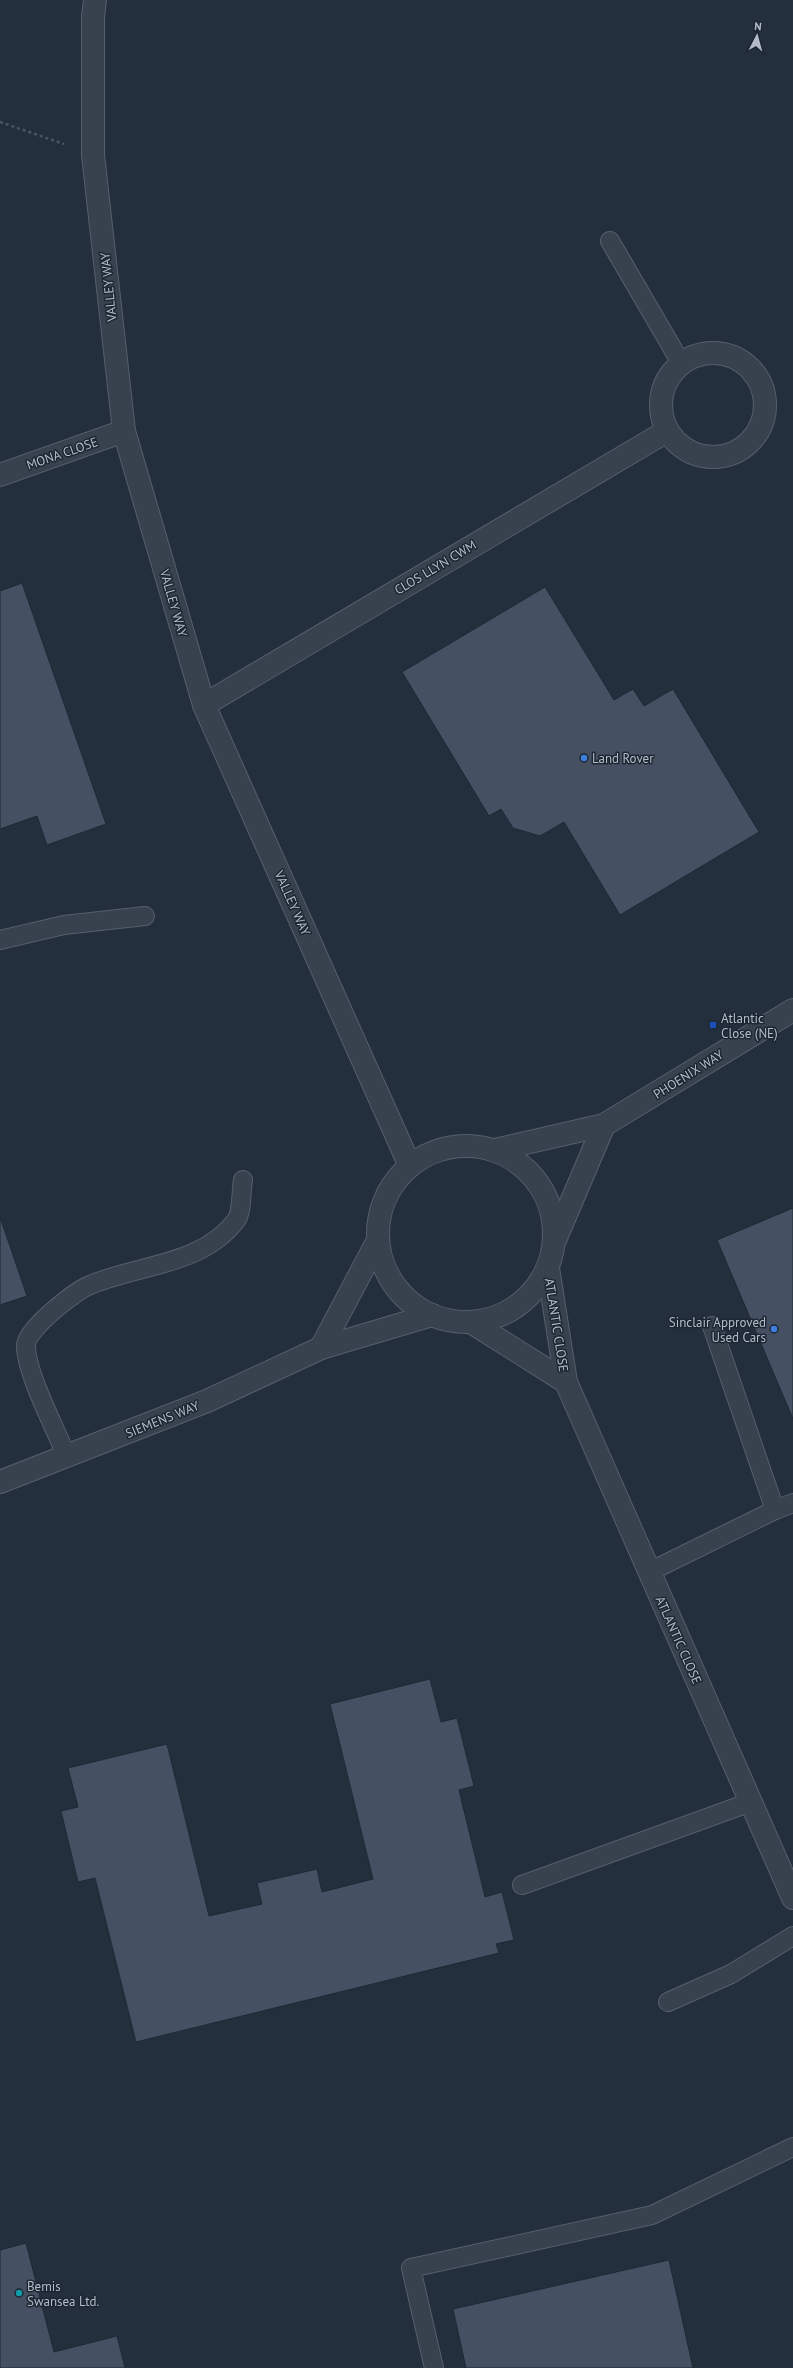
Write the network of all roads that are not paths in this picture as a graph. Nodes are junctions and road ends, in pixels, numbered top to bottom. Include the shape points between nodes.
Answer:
1 (95, 0) edge
2 (610, 241) dead end
3 (681, 362) junction
4 (124, 431) junction
5 (667, 431) junction
6 (0, 475) edge
7 (204, 705) junction
8 (145, 916) dead end
9 (0, 940) edge
10 (793, 1010) edge
11 (604, 1125) junction
12 (495, 1150) junction
13 (410, 1166) junction
14 (243, 1180) dead end
15 (378, 1240) junction
16 (554, 1244) junction
17 (548, 1268) junction
18 (432, 1315) junction
19 (471, 1322) junction
20 (712, 1326) dead end
21 (321, 1348) junction
22 (566, 1382) junction
23 (67, 1457) junction
24 (0, 1482) edge
25 (793, 1503) edge
26 (775, 1510) junction
27 (649, 1572) junction
28 (751, 1802) junction
29 (522, 1885) dead end
30 (793, 1898) edge
31 (793, 1936) edge
32 (668, 2002) dead end
33 (793, 2147) edge
34 (434, 2368) edge

1 - 4 street, VALLEY WAY via 94,155
2 - 3 lane
3 - 5 street via 668,377 661,394 661,413
3 - 5 street via 707,353 730,354 745,362 757,375 764,390 766,407 762,424 754,439 741,450 725,456 708,457 692,453 677,444
4 - 6 street, MONA CLOSE
4 - 7 street, VALLEY WAY
5 - 7 street, CLOS LLYN CWM
7 - 13 street, VALLEY WAY
8 - 9 lane via 64,925
10 - 11 street, PHOENIX WAY
11 - 12 street, PHOENIX WAY
11 - 16 street
12 - 13 street via 473,1146 451,1147 429,1154
12 - 16 street via 516,1161 534,1177 546,1197 553,1220
13 - 15 street via 396,1181 385,1199 379,1219
14 - 23 lane via 238,1217 219,1239 175,1260 89,1285 51,1312 34,1329 26,1344 28,1363
15 - 18 street via 382,1259 401,1293
15 - 21 street
16 - 17 street
17 - 19 street via 535,1288 517,1305 495,1317
17 - 22 street, ATLANTIC CLOSE
18 - 19 street
18 - 21 street, SIEMENS WAY
19 - 22 street, ATLANTIC CLOSE
20 - 26 lane
21 - 23 street, SIEMENS WAY via 207,1401
22 - 27 street, ATLANTIC CLOSE
23 - 24 street, SIEMENS WAY
25 - 26 lane
26 - 27 lane
27 - 28 street, ATLANTIC CLOSE
28 - 29 lane
28 - 30 street, ATLANTIC CLOSE
31 - 32 lane via 731,1974
33 - 34 lane via 652,2215 411,2268

